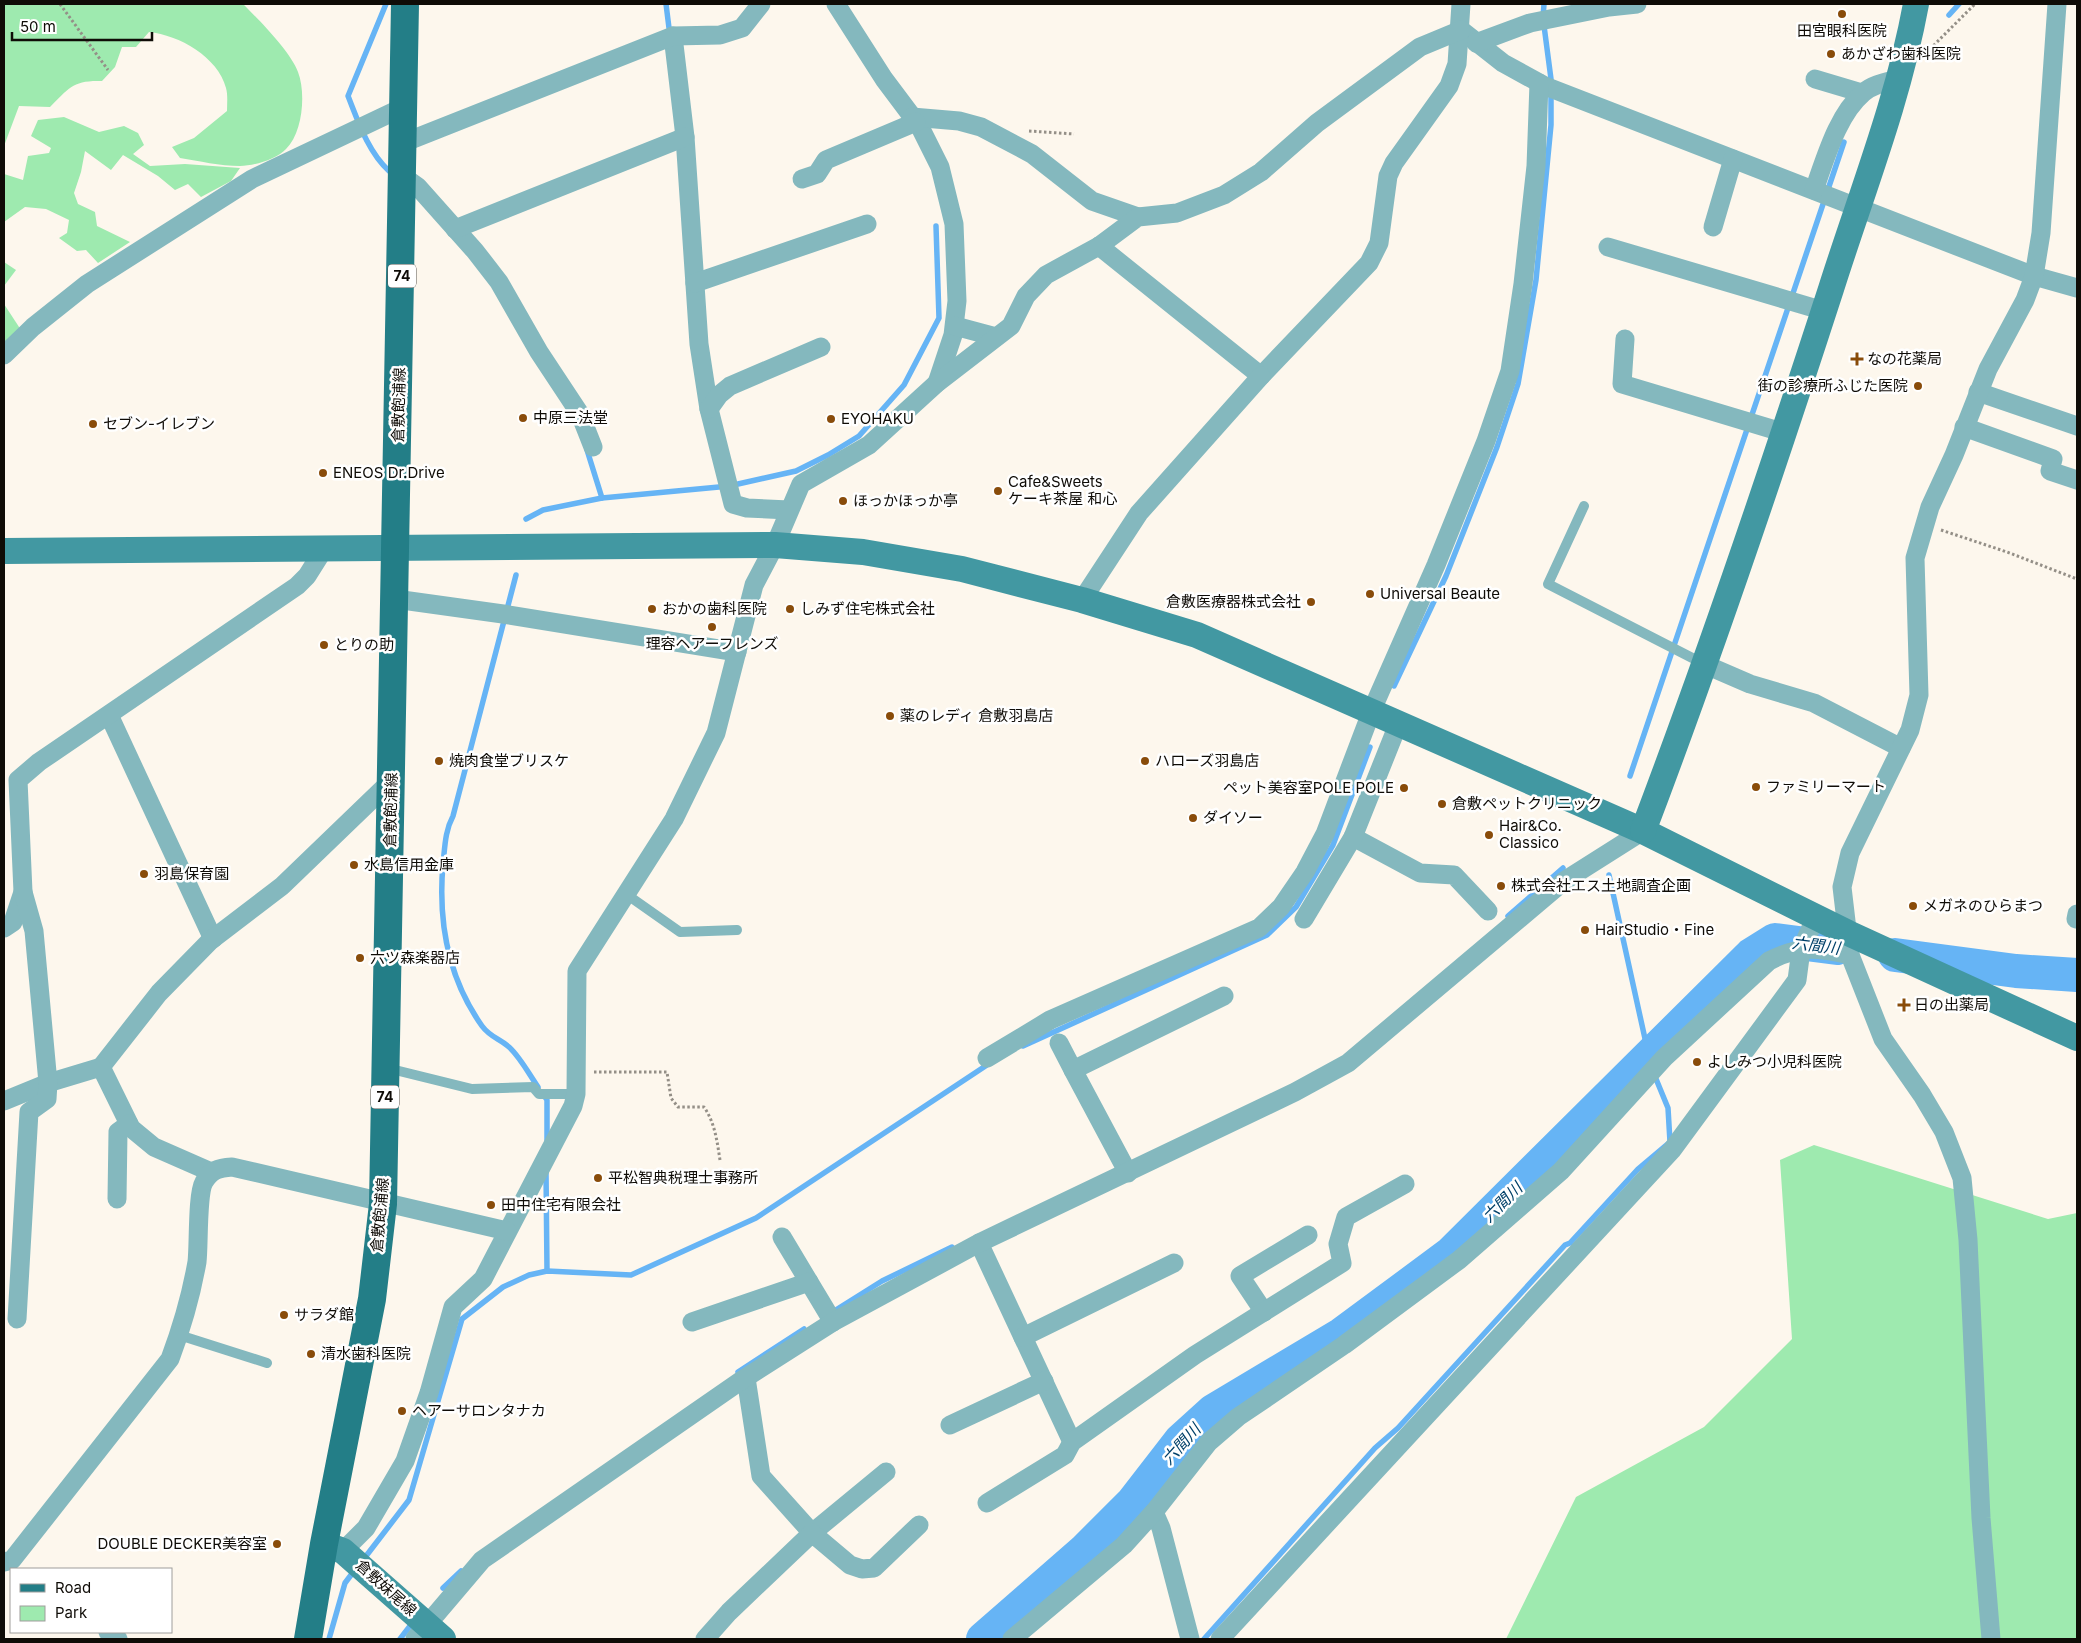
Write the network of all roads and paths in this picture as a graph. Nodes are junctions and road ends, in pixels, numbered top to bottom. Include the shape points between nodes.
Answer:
1 (60, 4) edge
2 (405, 4) edge
3 (761, 4) edge
4 (836, 4) edge
5 (1461, 4) edge
6 (1637, 4) edge
7 (1916, 4) edge
8 (1975, 4) edge
9 (2057, 4) edge
10 (1609, 5) edge
11 (1461, 30) junction
12 (673, 36) junction
13 (1476, 43) junction
14 (1926, 52) dead end
15 (108, 70) dead end
16 (1899, 78) junction
17 (1815, 79) dead end
18 (1548, 87) junction
19 (1862, 93) junction
20 (403, 110) junction
21 (914, 119) junction
22 (685, 137) junction
23 (403, 143) junction
24 (1733, 159) junction
25 (404, 177) junction
26 (802, 179) dead end
27 (1821, 193) junction
28 (1857, 208) junction
29 (1138, 217) junction
30 (867, 224) dead end
31 (1713, 227) dead end
32 (455, 229) junction
33 (1099, 246) junction
34 (1608, 247) dead end
35 (2034, 276) junction
36 (695, 283) junction
37 (2077, 288) edge
38 (1824, 311) junction
39 (954, 326) junction
40 (996, 338) junction
41 (1625, 339) dead end
42 (821, 347) dead end
43 (4, 355) edge
44 (1261, 376) junction
45 (937, 383) junction
46 (1978, 392) junction
47 (709, 409) junction
48 (2077, 426) edge
49 (1964, 427) junction
50 (1785, 433) junction
51 (593, 447) dead end
52 (2077, 480) edge
53 (1584, 506) dead end
54 (788, 510) junction
55 (1925, 525) junction
56 (776, 545) junction
57 (396, 548) junction
58 (324, 549) junction
59 (4, 551) edge
60 (2077, 579) edge
61 (395, 599) junction
62 (1082, 600) junction
63 (736, 652) junction
64 (1706, 665) junction
65 (1372, 710) junction
66 (109, 715) junction
67 (1399, 722) junction
68 (1901, 748) junction
69 (392, 781) junction
70 (1643, 831) junction
71 (1353, 837) junction
72 (23, 892) junction
73 (626, 894) junction
74 (1488, 911) dead end
75 (1816, 917) junction
76 (1304, 919) dead end
77 (4, 928) edge
78 (737, 930) dead end
79 (213, 939) junction
80 (1849, 944) junction
81 (1801, 950) junction
82 (1224, 996) dead end
83 (2077, 1038) edge
84 (1059, 1043) dead end
85 (987, 1058) dead end
86 (386, 1067) junction
87 (101, 1068) junction
88 (1073, 1070) junction
89 (576, 1072) junction
90 (48, 1083) junction
91 (576, 1094) junction
92 (4, 1101) edge
93 (129, 1124) junction
94 (720, 1160) dead end
95 (1125, 1167) junction
96 (211, 1172) junction
97 (1405, 1184) dead end
98 (117, 1198) dead end
99 (383, 1204) junction
100 (507, 1231) junction
101 (1308, 1234) dead end
102 (782, 1237) dead end
103 (979, 1243) junction
104 (1174, 1262) dead end
105 (809, 1282) junction
106 (1264, 1312) junction
107 (829, 1316) junction
108 (17, 1319) dead end
109 (692, 1322) dead end
110 (179, 1334) junction
111 (1023, 1337) junction
112 (267, 1363) dead end
113 (746, 1378) junction
114 (1044, 1381) junction
115 (950, 1425) dead end
116 (1072, 1442) junction
117 (886, 1472) dead end
118 (987, 1503) dead end
119 (1154, 1512) junction
120 (919, 1525) dead end
121 (812, 1533) junction
122 (347, 1556) junction
123 (13, 1564) edge
124 (428, 1634) edge
125 (1189, 1638) edge
126 (308, 1639) edge
127 (705, 1639) edge
128 (1012, 1639) edge
129 (1220, 1639) edge
130 (1991, 1639) edge

1 - 15 path
2 - 20 main road, 倉敷飽浦線 / 74
3 - 12 street via 742,28 720,34
4 - 21 street
5 - 11 street
6 - 10 street
7 - 16 street
8 - 14 path
9 - 35 street via 2041,233
10 - 13 street via 1544,20
11 - 13 street
11 - 29 street via 1420,47 1317,123 1262,172 1224,195 1177,213
11 - 44 street via 1457,64 1448,86 1388,176 1379,243 1370,263
12 - 22 street
12 - 23 street
13 - 18 street via 1503,63
16 - 19 street
16 - 28 street
17 - 19 street
18 - 24 street
18 - 65 street via 1510,371 1440,556
19 - 27 street via 1835,132
20 - 23 main road, 倉敷飽浦線 / 74
20 - 43 street via 392,112 252,178 87,284
21 - 26 street via 826,160 817,174
21 - 29 street via 959,121 981,127 1032,154 1092,201
21 - 39 street via 940,167 954,224 958,301
22 - 32 street
22 - 36 street
23 - 25 main road, 倉敷飽浦線 / 74
24 - 27 street
24 - 31 street
25 - 32 street via 418,187
25 - 57 main road, 倉敷飽浦線 / 74
27 - 28 street
28 - 35 street
28 - 38 street
29 - 33 street
30 - 36 street
32 - 51 street via 499,282 539,352 580,414
33 - 40 street via 1046,275 1026,296 1011,326
33 - 44 street
34 - 38 street
35 - 37 street
35 - 46 street via 2026,300
36 - 47 street via 699,344
38 - 50 street
39 - 40 street
39 - 45 street
40 - 45 street
41 - 50 street via 1622,384
42 - 47 street via 730,386
44 - 62 street via 1139,513
45 - 54 street via 869,445 801,484
46 - 48 street
46 - 49 street
47 - 54 street via 733,504
49 - 52 street via 2054,459 2050,471
49 - 55 street
50 - 64 street
53 - 64 lane via 1548,584
54 - 56 street
55 - 60 path
55 - 68 street via 1915,558 1919,696 1910,730
56 - 57 street
56 - 62 street via 863,552 962,569
56 - 63 street via 754,584
57 - 58 street
57 - 61 main road, 倉敷飽浦線 / 74
58 - 59 street
58 - 66 street via 297,586
61 - 63 street
61 - 69 main road, 倉敷飽浦線 / 74
62 - 65 street via 1197,635
63 - 73 street via 716,734 674,819
64 - 68 street via 1750,684 1814,703
64 - 70 street
65 - 67 street
65 - 85 street via 1325,834 1309,865 1281,907 1258,928 1050,1020
66 - 72 street via 18,780
66 - 79 street
67 - 70 street
67 - 71 street
68 - 80 street via 1850,853 1842,887
69 - 79 street via 282,886
69 - 86 main road, 倉敷飽浦線 / 74
70 - 75 street
70 - 95 street via 1564,881 1348,1063 1295,1092
71 - 74 street via 1420,873 1454,875
71 - 76 street
72 - 77 street via 13,922
72 - 90 street via 34,931
73 - 78 lane via 680,932
73 - 89 street via 577,971
75 - 80 street
75 - 81 street
79 - 87 street via 159,993
80 - 81 street
80 - 83 street
80 - 130 street via 1883,1039 1944,1132 1962,1178
81 - 119 street via 1787,951 1769,961 1664,1058 1561,1171 1458,1260 1344,1345 1238,1417 1209,1442
81 - 129 street via 1798,980 1672,1150
82 - 88 street
84 - 88 street
86 - 91 lane via 472,1089 533,1087 543,1094
86 - 99 main road, 倉敷飽浦線 / 74
87 - 90 street
87 - 93 street
88 - 95 street
89 - 91 street
89 - 94 path via 667,1072 670,1098 678,1107 704,1107 710,1116 717,1135
90 - 92 street
90 - 108 street via 48,1099 29,1112
91 - 100 street via 573,1106
93 - 96 street via 154,1147
93 - 98 street via 118,1132
95 - 103 street
96 - 99 street via 232,1167
96 - 110 street via 202,1184 197,1261 185,1321
97 - 106 street via 1346,1217 1338,1244 1342,1263
99 - 100 street
99 - 122 main road, 倉敷飽浦線 / 74
100 - 122 street via 483,1279 453,1307 429,1393 405,1461
101 - 106 street via 1240,1276
102 - 105 street
103 - 107 street
103 - 111 street
104 - 111 street
105 - 107 street
105 - 109 street
106 - 116 street via 1195,1355
107 - 113 street
110 - 112 lane
110 - 123 street via 170,1359
111 - 114 street
113 - 121 street via 761,1476
113 - 124 street via 482,1560
114 - 115 street
114 - 116 street
116 - 118 street via 1065,1455
117 - 121 street
119 - 125 street
119 - 128 street via 1124,1545
120 - 121 street via 874,1568 862,1569 850,1565
121 - 127 street
122 - 124 street, 倉敷妹尾線
122 - 126 main road, 倉敷飽浦線 / 74

